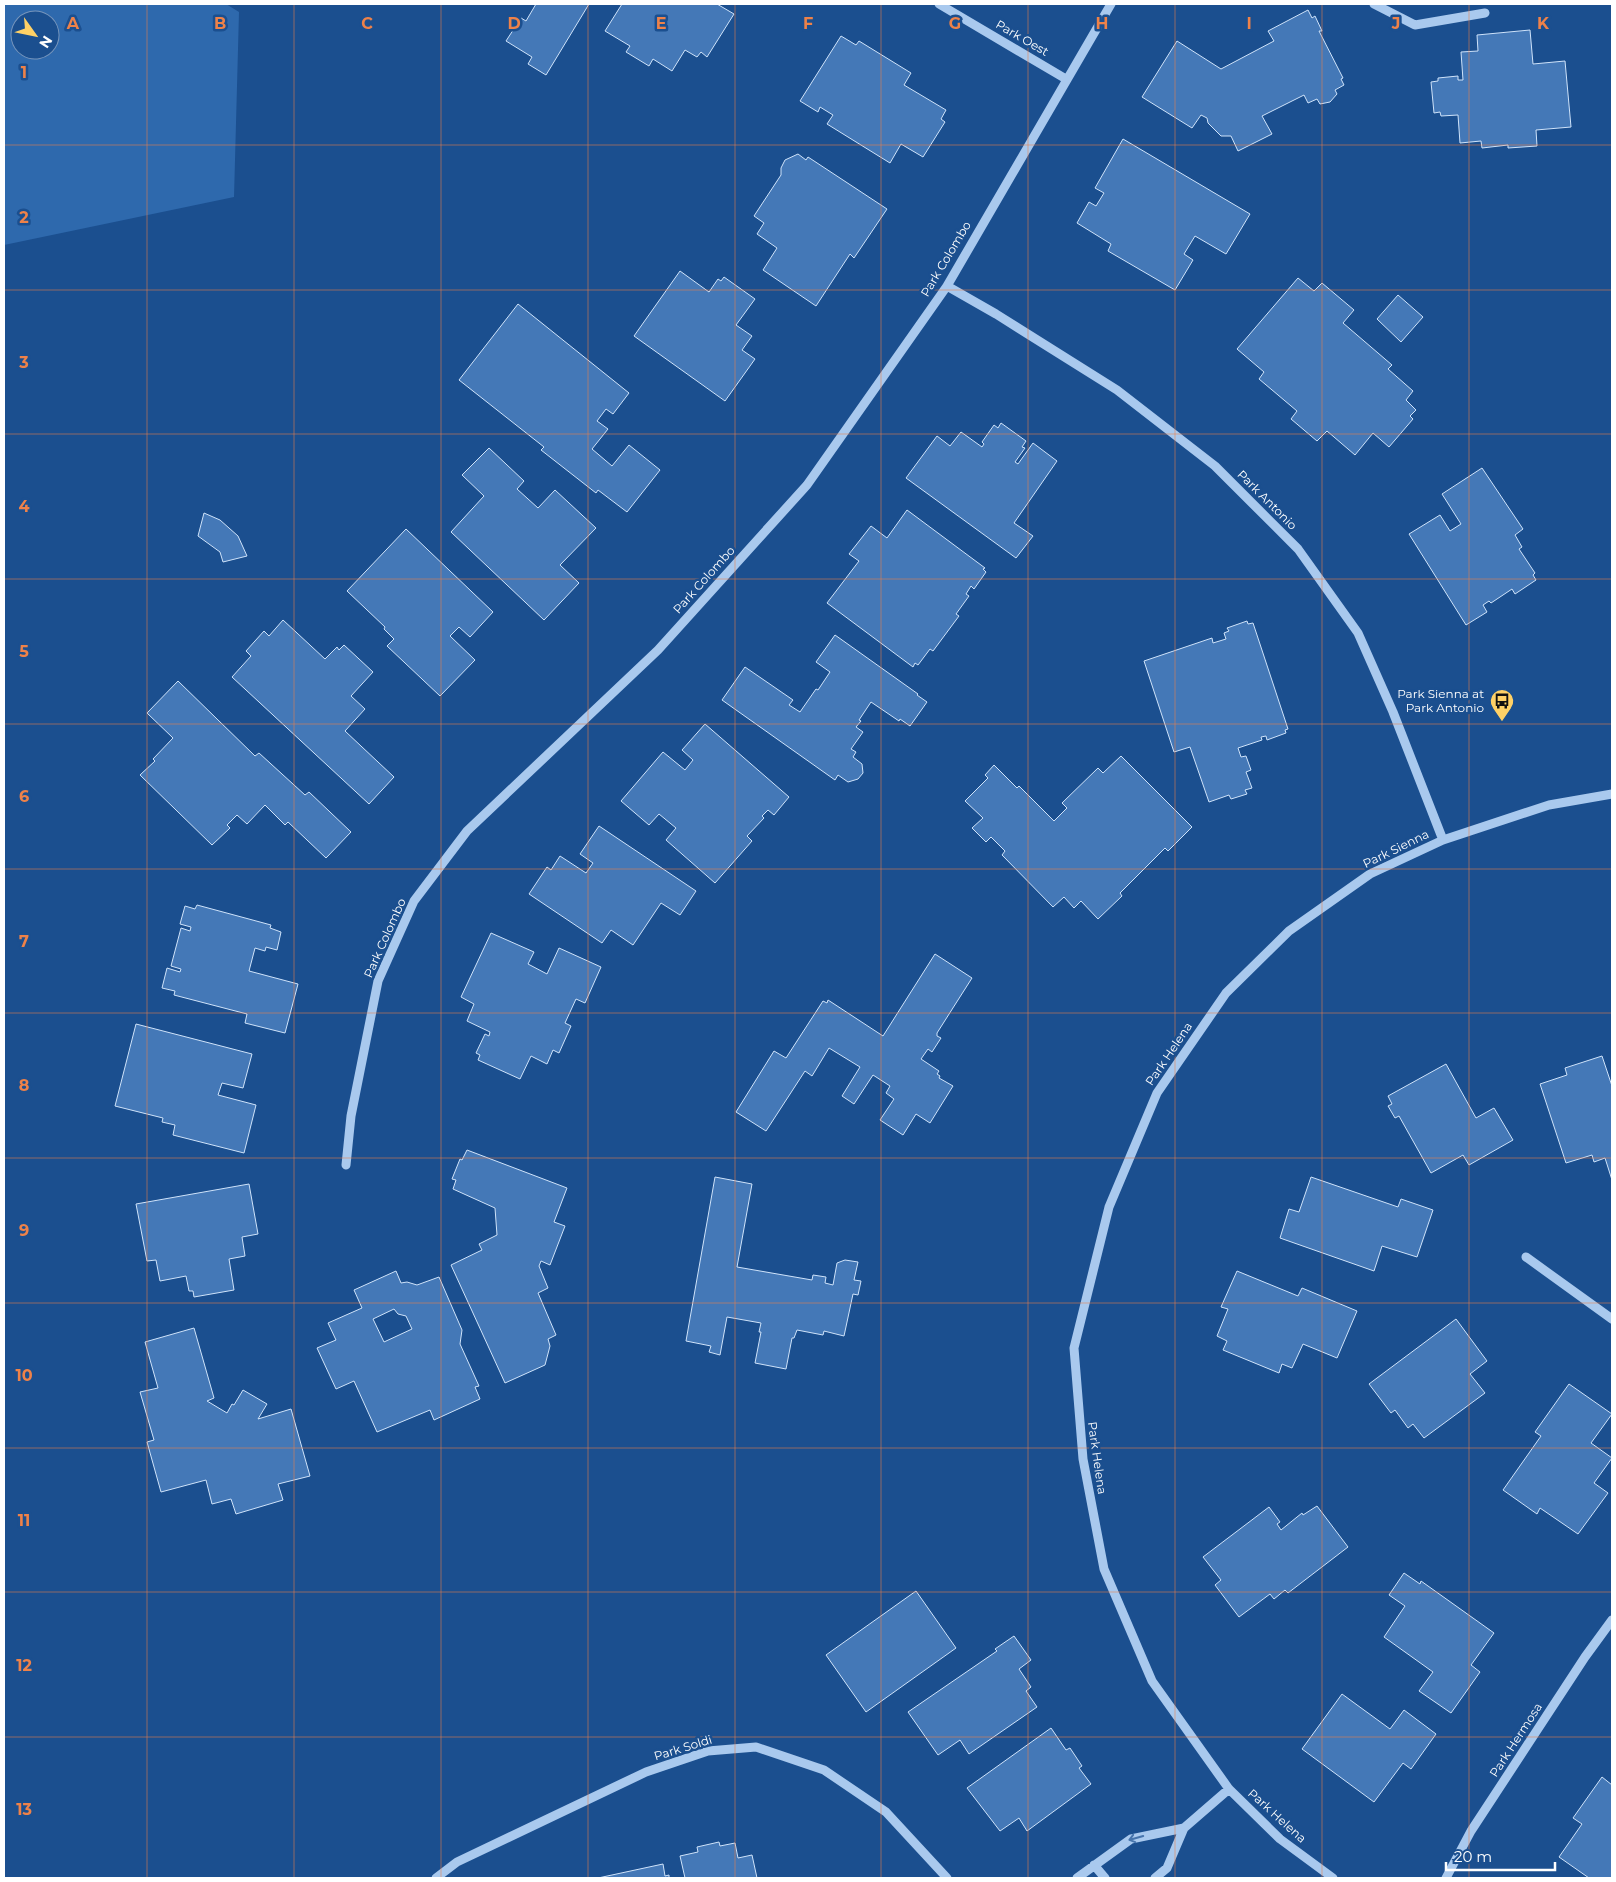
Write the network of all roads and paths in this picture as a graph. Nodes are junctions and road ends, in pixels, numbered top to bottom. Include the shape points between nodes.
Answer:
1 (939, 4) edge
2 (1111, 4) edge
3 (1374, 4) edge
4 (1485, 13) dead end
5 (1066, 78) junction
6 (947, 286) junction
7 (1612, 794) edge
8 (1443, 840) junction
9 (1226, 993) joint
10 (346, 1165) dead end
11 (1526, 1257) dead end
12 (1612, 1319) edge
13 (1612, 1620) edge
14 (1229, 1789) junction
15 (1184, 1828) junction
16 (1094, 1865) junction
17 (436, 1878) edge
18 (947, 1878) edge
19 (1077, 1878) edge
20 (1105, 1878) edge
21 (1155, 1878) edge
22 (1333, 1878) edge
23 (1446, 1878) edge

1 - 5 street, Park Oest
2 - 5 street, Park Colombo
3 - 4 street via 1415,25
5 - 6 street, Park Colombo
6 - 8 street, Park Antonio via 1117,390 1215,466 1298,549 1358,633
6 - 10 street, Park Colombo via 807,485 658,650 467,830 414,901 378,981 351,1116
7 - 8 street, Park Sienna via 1549,805
8 - 9 street, Park Sienna via 1370,874 1289,930
9 - 14 street, Park Helena via 1157,1093 1109,1206 1074,1348 1083,1459 1104,1569 1152,1681
11 - 12 street
13 - 23 street, Park Hermosa via 1471,1831
14 - 15 street
14 - 22 street, Park Helena via 1280,1839
15 -> 16 street via 1130,1839
15 - 21 street via 1167,1868
16 - 19 street
16 - 20 street
17 - 18 street, Park Soldi via 457,1862 646,1772 708,1751 756,1747 824,1770 886,1812

